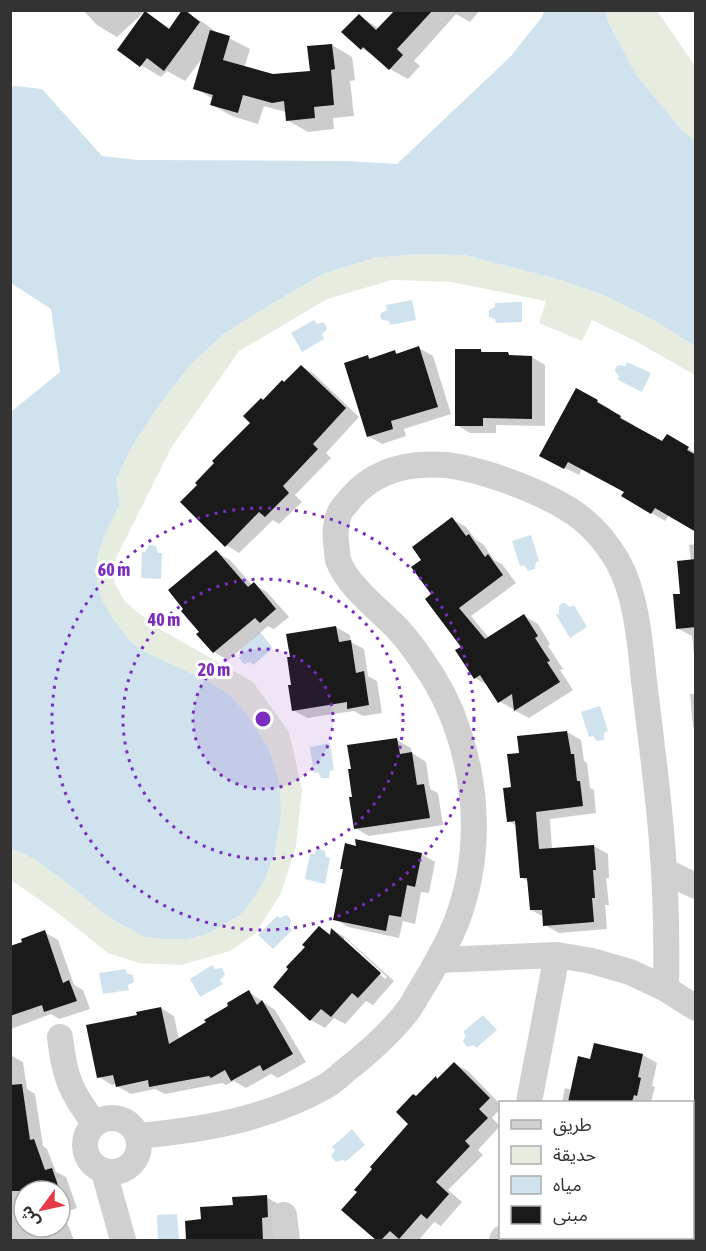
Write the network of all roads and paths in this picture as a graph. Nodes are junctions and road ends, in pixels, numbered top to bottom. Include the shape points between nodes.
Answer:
1 (664, 871) junction
2 (696, 886) edge
3 (557, 956) junction
4 (438, 960) junction
5 (666, 989) junction
6 (696, 1008) edge
7 (60, 1037) dead end
8 (529, 1101) edge
9 (95, 1124) junction
10 (138, 1136) junction
11 (104, 1172) junction
12 (284, 1215) dead end
13 (123, 1240) edge
14 (287, 1240) edge

1 - 2 street
1 - 4 street via 638,636 632,599 619,564 598,534 570,509 532,490 448,465 400,467 357,490 341,510 335,534 338,561 352,584 399,631 443,694 469,768 474,847 468,887
1 - 5 street
3 - 4 street
3 - 5 street via 630,972
3 - 8 street
4 - 10 street via 409,1008 372,1050 328,1085 278,1109 245,1119
5 - 6 street
7 - 9 street via 69,1083
9 - 10 street via 115,1118 133,1127
9 - 11 street via 85,1140 85,1150 89,1160
10 - 11 street via 138,1156 132,1165 124,1171
11 - 13 street
12 - 14 street

